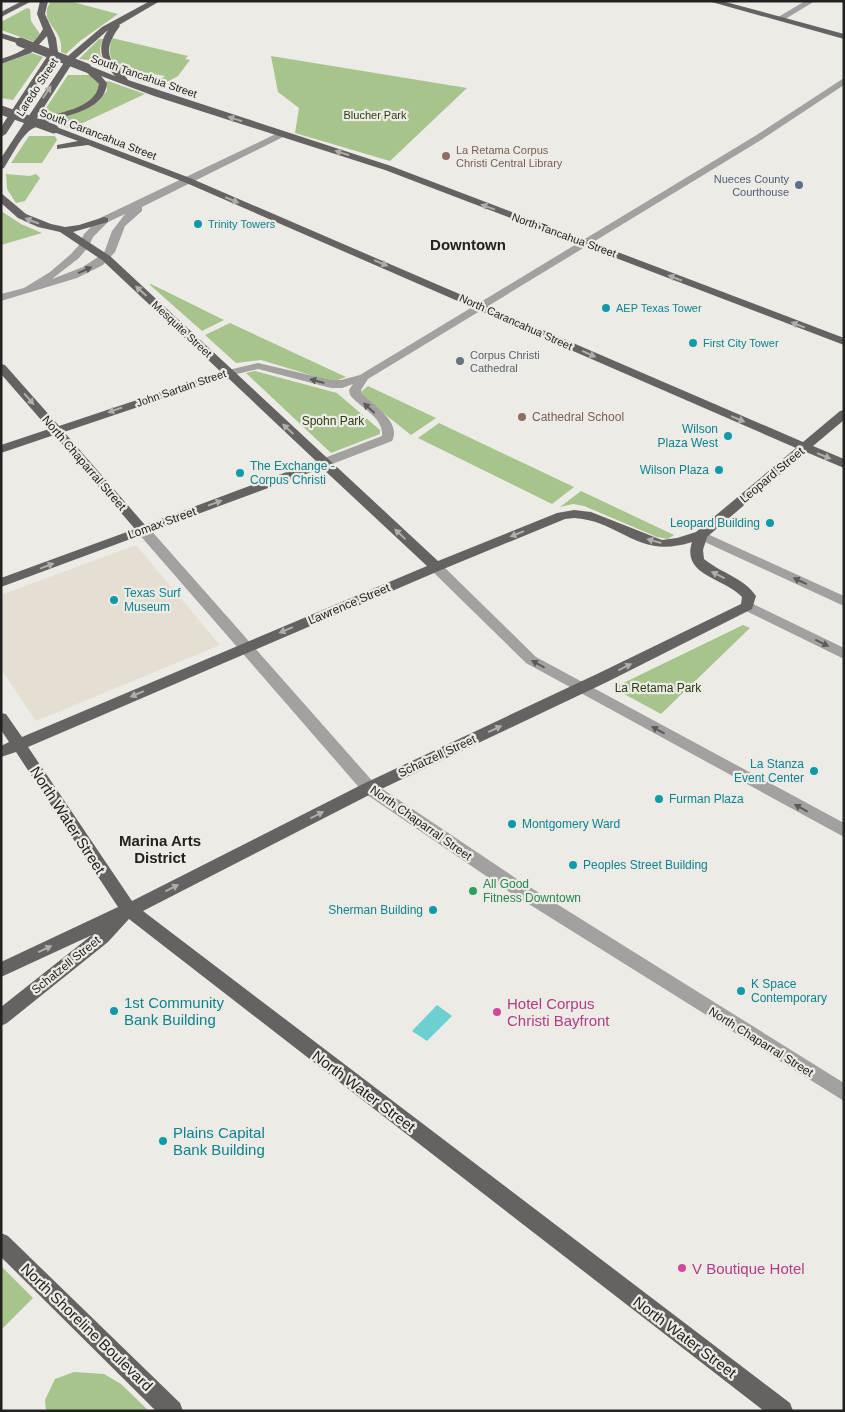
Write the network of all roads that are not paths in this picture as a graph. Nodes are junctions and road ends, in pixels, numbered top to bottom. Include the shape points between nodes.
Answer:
1 (28, 1) edge
2 (44, 1) edge
3 (156, 1) edge
4 (712, 1) edge
5 (811, 1) edge
6 (1, 15) edge
7 (779, 19) junction
8 (120, 20) junction
9 (47, 29) junction
10 (1, 36) edge
11 (844, 37) edge
12 (1, 62) edge
13 (88, 69) junction
14 (844, 81) edge
15 (133, 86) junction
16 (27, 96) junction
17 (1, 110) edge
18 (1, 123) edge
19 (21, 133) junction
20 (1, 134) edge
21 (282, 134) junction
22 (90, 143) junction
23 (60, 147) dead end
24 (1, 166) edge
25 (187, 180) junction
26 (1, 196) edge
27 (149, 200) junction
28 (104, 220) junction
29 (64, 230) junction
30 (584, 242) junction
31 (84, 246) junction
32 (106, 258) junction
33 (29, 288) junction
34 (1, 298) edge
35 (480, 306) junction
36 (844, 342) edge
37 (1, 367) edge
38 (228, 373) junction
39 (364, 377) junction
40 (844, 414) edge
41 (56, 430) junction
42 (804, 448) junction
43 (1, 449) edge
44 (323, 463) junction
45 (844, 464) edge
46 (143, 530) junction
47 (701, 535) junction
48 (436, 567) junction
49 (1, 583) edge
50 (844, 602) edge
51 (747, 606) junction
52 (245, 648) junction
53 (844, 654) edge
54 (581, 688) junction
55 (1, 718) edge
56 (19, 744) junction
57 (1, 752) edge
58 (369, 788) junction
59 (844, 831) edge
60 (129, 910) junction
61 (1, 970) edge
62 (1, 1018) edge
63 (844, 1093) edge
64 (1, 1244) edge
65 (172, 1411) edge
66 (782, 1411) edge

1 - 6 main road
2 - 9 main road via 40,15
3 - 8 main road, Laredo Street
4 - 7 main road
5 - 7 street
7 - 11 main road
8 - 15 main road via 104,43 104,57
19 -> 8 main road, Laredo Street via 72,57
9 - 12 main road via 35,48
9 - 16 main road via 53,37 54,52
10 - 13 main road, South Tancahua Street, bridge
13 - 15 main road, South Tancahua Street
13 - 19 main road via 103,83 98,98
14 - 30 street, John Sartain Street via 758,138
21 -> 15 main road, South Tancahua Street
16 - 18 main road
16 - 20 main road
17 - 22 main road, South Carancahua Street, bridge
19 - 24 main road, Laredo Street
21 - 25 street
30 -> 21 main road, North Tancahua Street via 388,168
22 - 23 main road
22 - 25 main road, South Carancahua Street
25 - 27 street
25 -> 35 main road, North Carancahua Street
29 -> 26 main road via 22,216 12,210
27 - 28 street
27 - 32 street via 117,231 112,250
28 - 29 main road
28 - 31 street via 88,236
29 - 31 main road
30 - 35 street, John Sartain Street
36 -> 30 main road, North Tancahua Street
31 - 32 main road
31 - 33 street via 54,274
33 -> 32 street via 90,268
38 -> 32 main road, Mesquite Street
33 - 34 street
35 - 39 street, John Sartain Street
35 -> 42 main road, North Carancahua Street
37 -> 41 main road, North Chaparral Street
39 -> 38 street, John Sartain Street via 331,384 258,366
38 -> 41 main road, John Sartain Street
44 -> 38 main road, Mesquite Street
44 -> 39 street via 388,438 387,424 356,395 355,390
40 - 42 main road, Leopard Street
41 - 43 main road, John Sartain Street
41 - 46 main road, North Chaparral Street
42 -> 45 main road, North Carancahua Street
42 - 47 main road, Leopard Street
46 -> 44 main road, Lomax Street
48 -> 44 main road, Mesquite Street
49 -> 46 main road, Lomax Street
46 - 52 street, North Chaparral Street
47 -> 48 main road, Lawrence Street via 673,543 656,543 587,513 574,512
50 -> 47 street
51 -> 47 main road via 749,596 740,586 697,561 696,550
48 -> 52 main road, Lawrence Street
54 -> 48 street via 531,660
51 -> 53 street
54 -> 51 main road, Schatzell Street
52 -> 56 main road, Lawrence Street
52 - 58 street, North Chaparral Street
58 -> 54 main road, Schatzell Street
59 -> 54 street
55 - 56 main road, North Water Street
56 - 57 main road, Lawrence Street
56 - 60 main road, North Water Street
60 -> 58 main road, Schatzell Street
58 - 63 street, North Chaparral Street via 514,886
61 -> 60 main road, Schatzell Street
60 - 62 main road, Schatzell Street via 102,937
60 - 66 main road, North Water Street
64 - 65 main road, North Shoreline Boulevard

